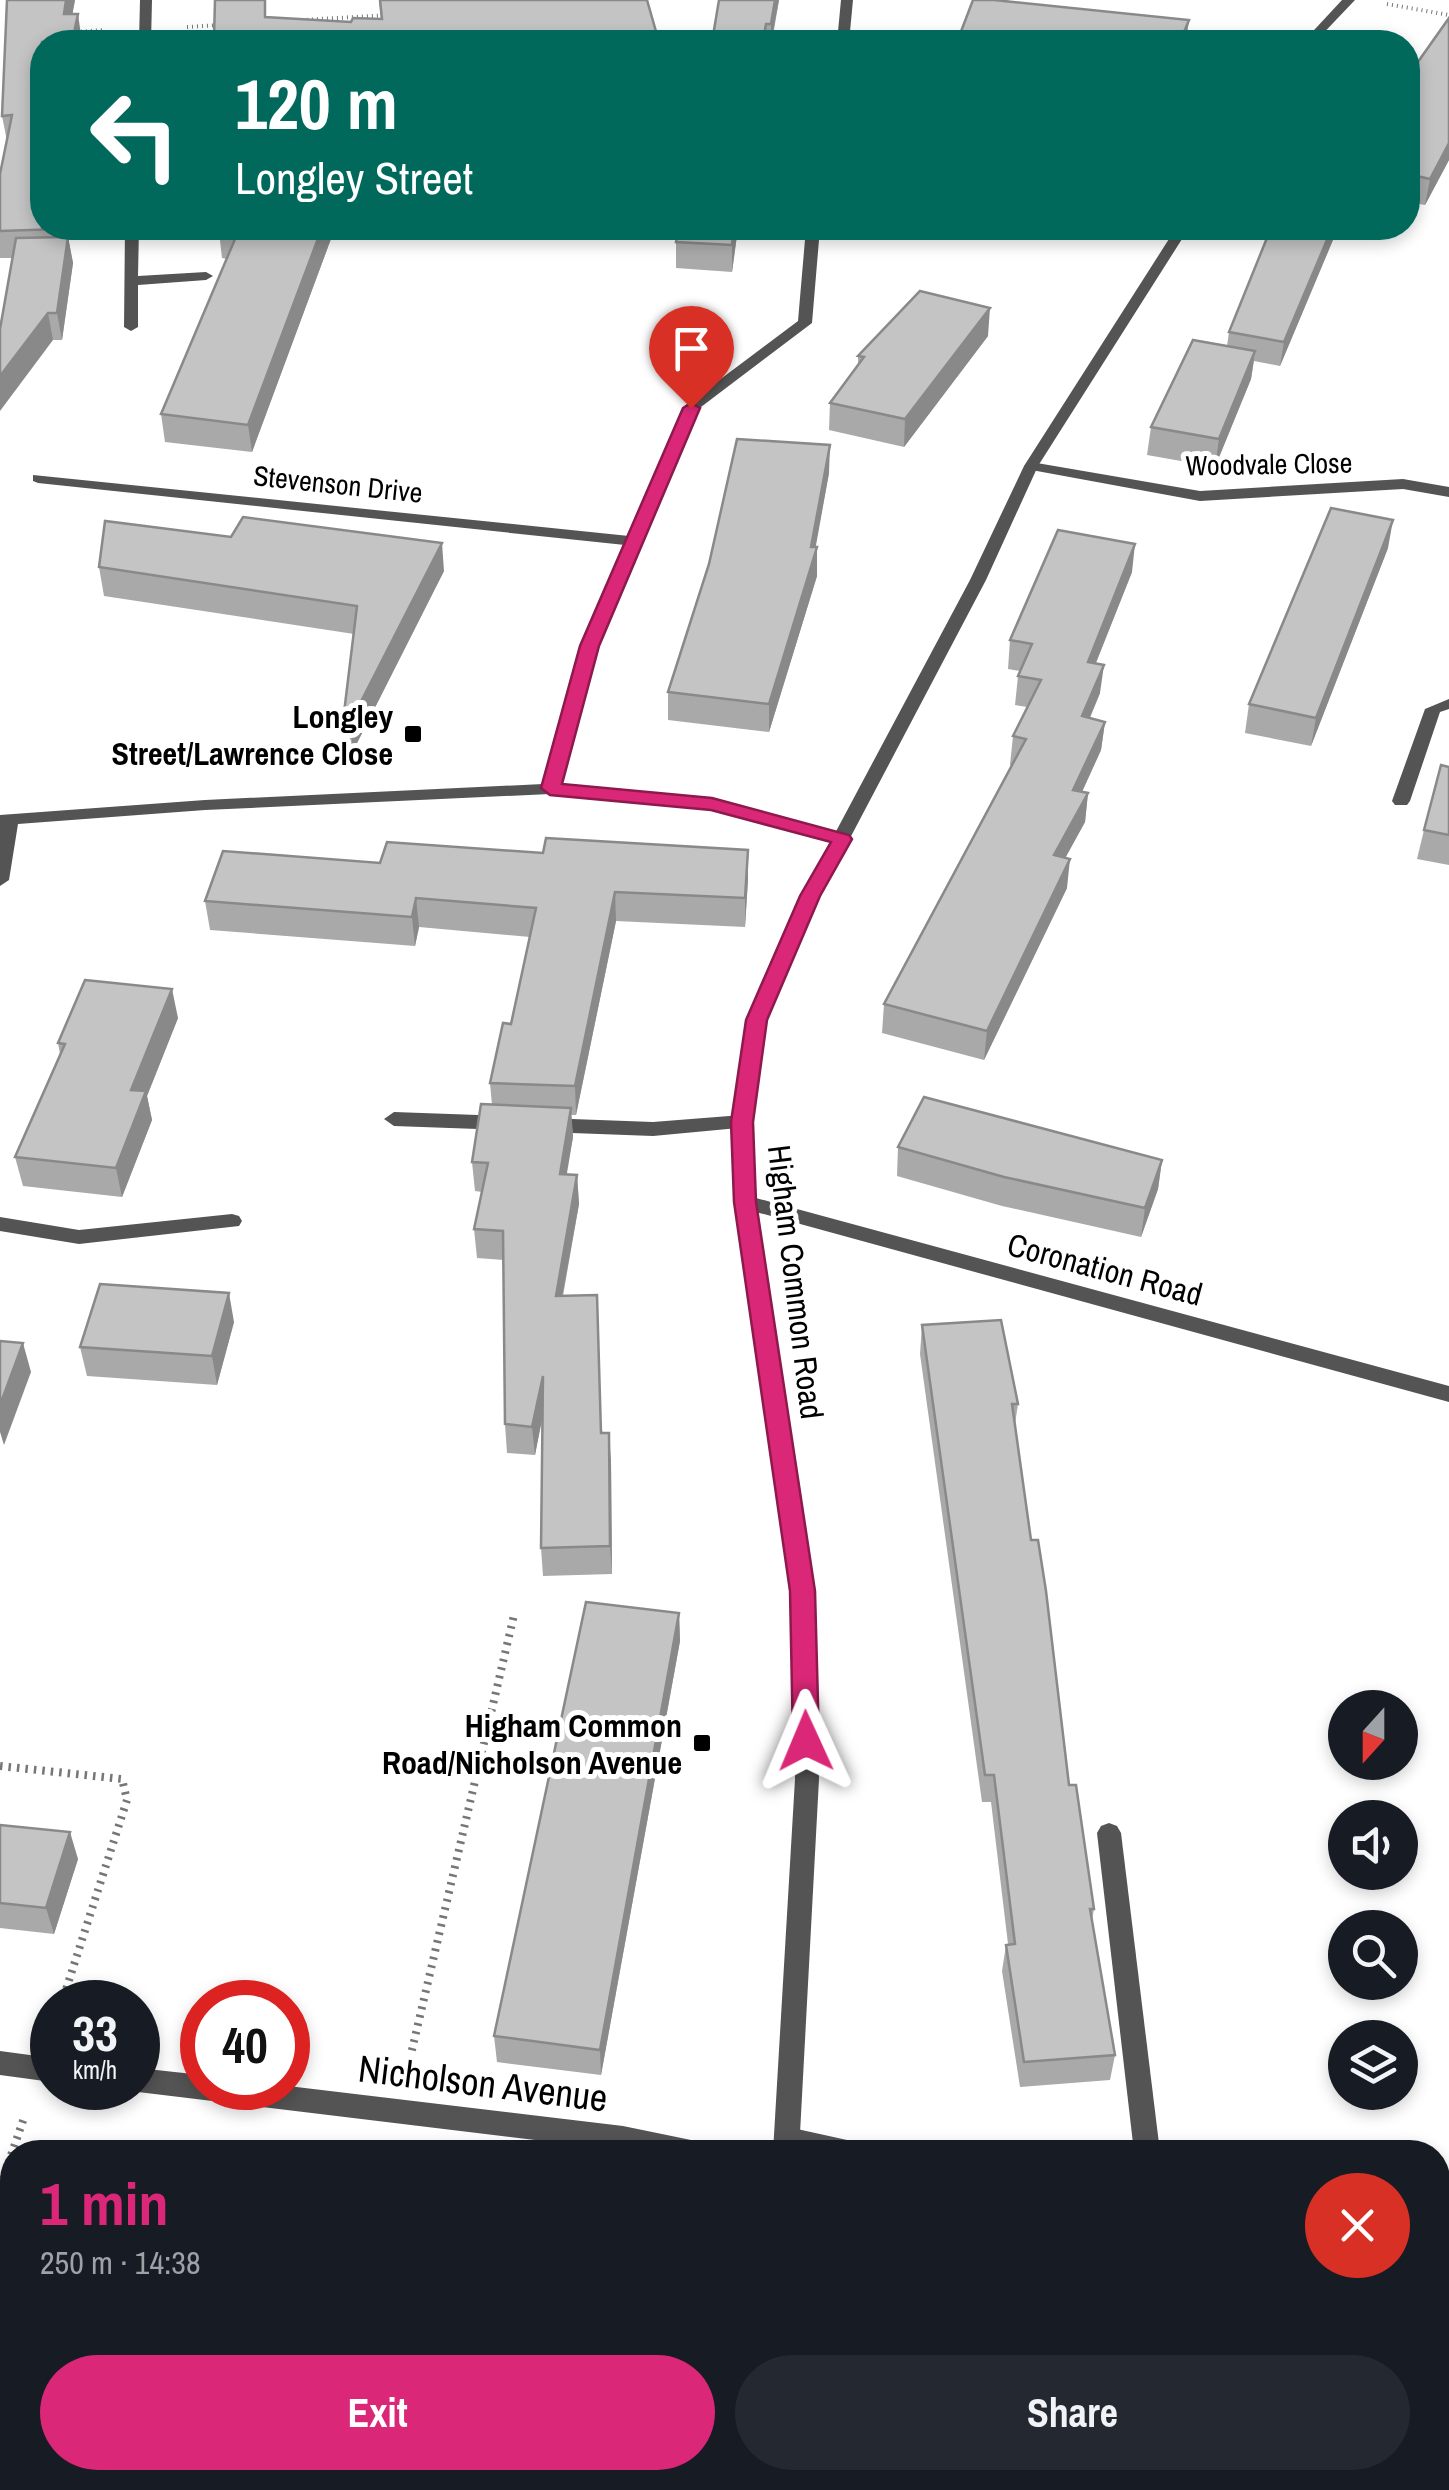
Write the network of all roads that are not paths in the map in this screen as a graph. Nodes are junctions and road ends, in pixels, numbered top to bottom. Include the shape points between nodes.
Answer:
1 (146, 0) edge
2 (847, 0) edge
3 (1349, 0) edge
4 (145, 30) edge
5 (844, 30) edge
6 (1321, 30) edge
7 (132, 240) edge
8 (812, 240) edge
9 (1174, 240) edge
10 (206, 276) dead end
11 (133, 281) junction
12 (131, 326) dead end
13 (1031, 466) junction
14 (38, 478) dead end
15 (1449, 492) edge
16 (633, 541) junction
17 (1449, 704) edge
18 (550, 788) junction
19 (1402, 801) dead end
20 (5, 820) edge
21 (842, 839) junction
22 (0, 880) edge
23 (394, 1119) dead end
24 (742, 1122) junction
25 (745, 1202) junction
26 (232, 1220) dead end
27 (0, 1224) edge
28 (1449, 1394) edge
29 (1109, 1832) dead end
30 (0, 2063) edge
31 (30, 2067) edge
32 (310, 2100) edge
33 (634, 2140) edge
34 (787, 2140) edge
35 (1146, 2140) edge

1 - 4 street
2 - 5 street
3 - 6 street
7 - 11 street
8 - 16 street via 805,323 691,408
9 - 13 street, Higham Common Road
10 - 11 street
11 - 12 street
13 - 15 street, Woodvale Close via 1200,496 1403,484
13 - 21 street, Higham Common Road
14 - 16 street, Stevenson Drive
16 - 18 street via 590,646
17 - 19 street via 1432,709
18 - 20 street
18 - 21 street via 712,804
20 - 22 street
21 - 24 street, Higham Common Road via 757,1020
23 - 24 street via 653,1129
24 - 25 street, Higham Common Road
25 - 28 street, Coronation Road
25 - 34 street, Higham Common Road via 803,1591 807,1778
26 - 27 street via 79,1237
29 - 35 street
30 - 31 street
32 - 33 street, Nicholson Avenue

